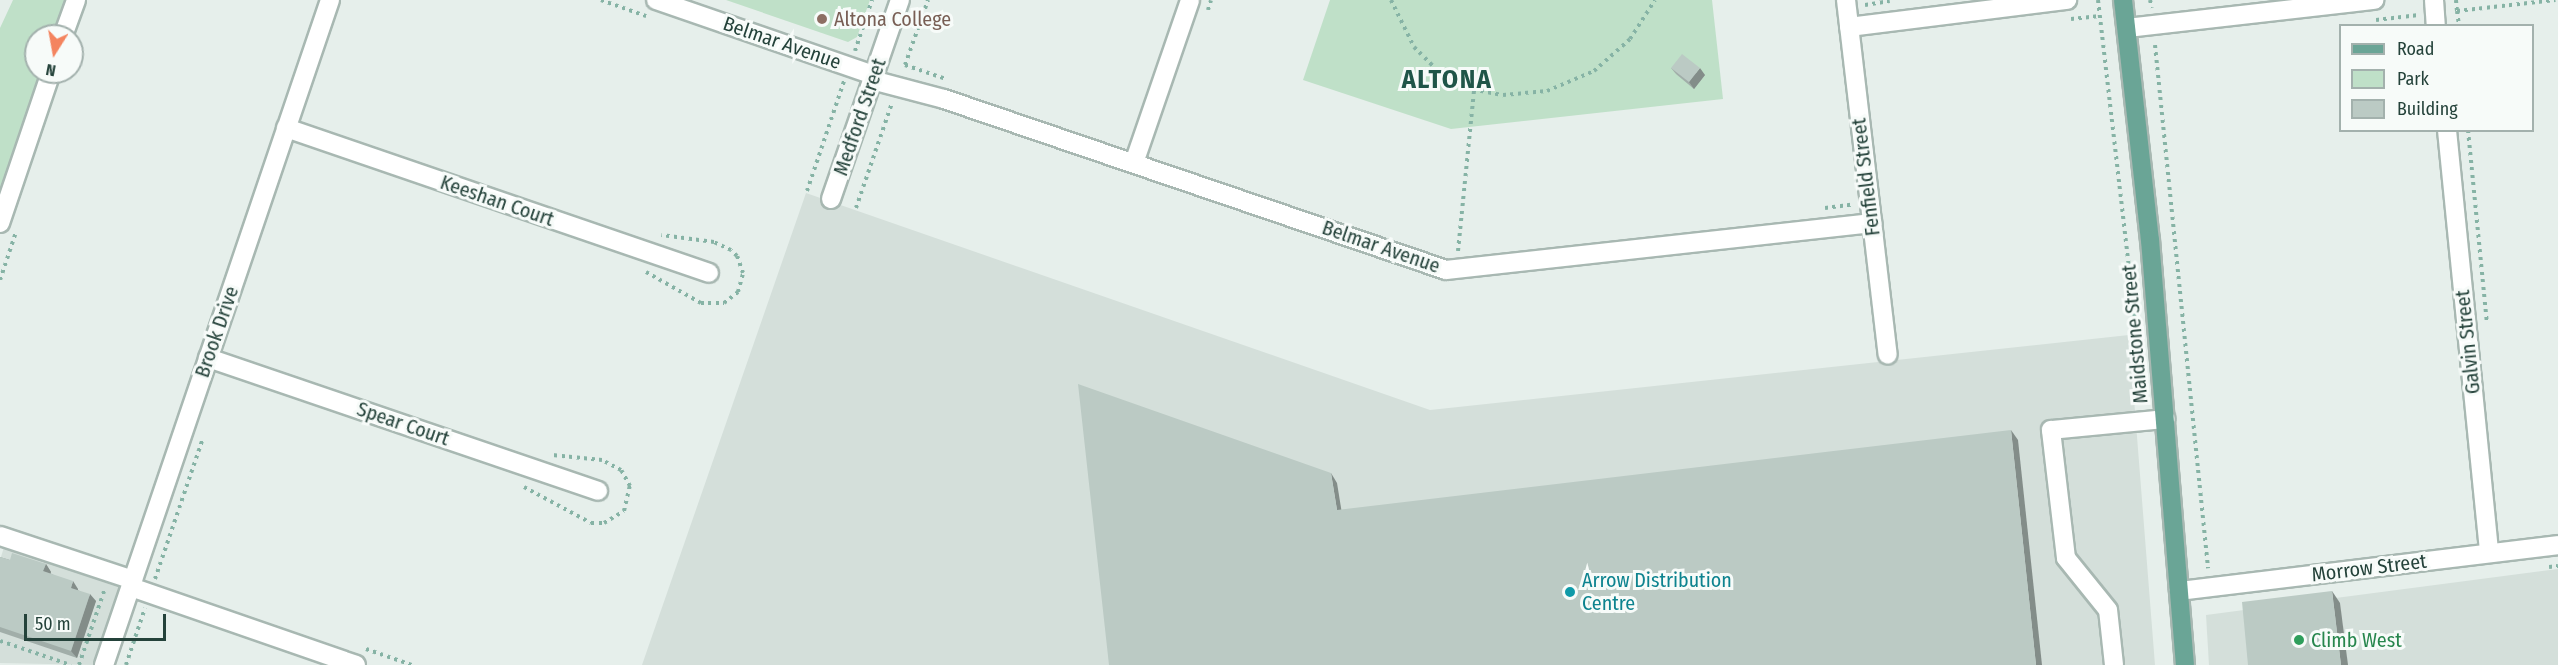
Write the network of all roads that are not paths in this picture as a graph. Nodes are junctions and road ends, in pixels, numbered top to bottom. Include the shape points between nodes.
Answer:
1 (76, 0) edge
2 (330, 0) edge
3 (656, 0) edge
4 (900, 0) edge
5 (1190, 0) edge
6 (1846, 0) edge
7 (2067, 0) edge
8 (2123, 0) edge
9 (2374, 0) edge
10 (2433, 0) edge
11 (67, 24) edge
12 (2436, 24) edge
13 (1849, 27) junction
14 (2127, 28) junction
15 (874, 74) junction
16 (47, 84) edge
17 (286, 128) junction
18 (2447, 132) edge
19 (1134, 163) junction
20 (831, 200) dead end
21 (0, 223) edge
22 (1872, 223) junction
23 (709, 273) dead end
24 (1888, 355) dead end
25 (208, 358) junction
26 (2165, 419) junction
27 (598, 491) dead end
28 (0, 536) edge
29 (2558, 545) edge
30 (2489, 553) junction
31 (132, 583) junction
32 (2179, 591) junction
33 (104, 665) edge
34 (356, 665) edge
35 (2114, 665) edge
36 (2185, 665) edge

1 - 11 street
2 - 17 street, Brook Drive
3 - 15 street, Belmar Avenue
4 - 15 street, Medford Street
5 - 19 street
6 - 13 street, Fenfield Street
7 - 13 street
8 - 14 main road, Maidstone Street
9 - 14 street
10 - 12 street
13 - 22 street, Fenfield Street
14 - 26 main road, Maidstone Street
15 - 19 street, Belmar Avenue
15 - 20 street, Medford Street
16 - 21 street
17 - 23 street, Keeshan Court
17 - 25 street, Brook Drive
18 - 30 street, Galvin Street
19 - 22 street, Belmar Avenue via 1446,270
22 - 24 street, Fenfield Street
25 - 27 street, Spear Court
25 - 31 street, Brook Drive
26 - 32 main road, Maidstone Street
26 - 35 street via 2051,430 2066,558 2108,610
28 - 31 street
29 - 30 street, Morrow Street
30 - 32 street, Morrow Street
31 - 33 street, Brook Drive
31 - 34 street
32 - 36 main road, Maidstone Street

